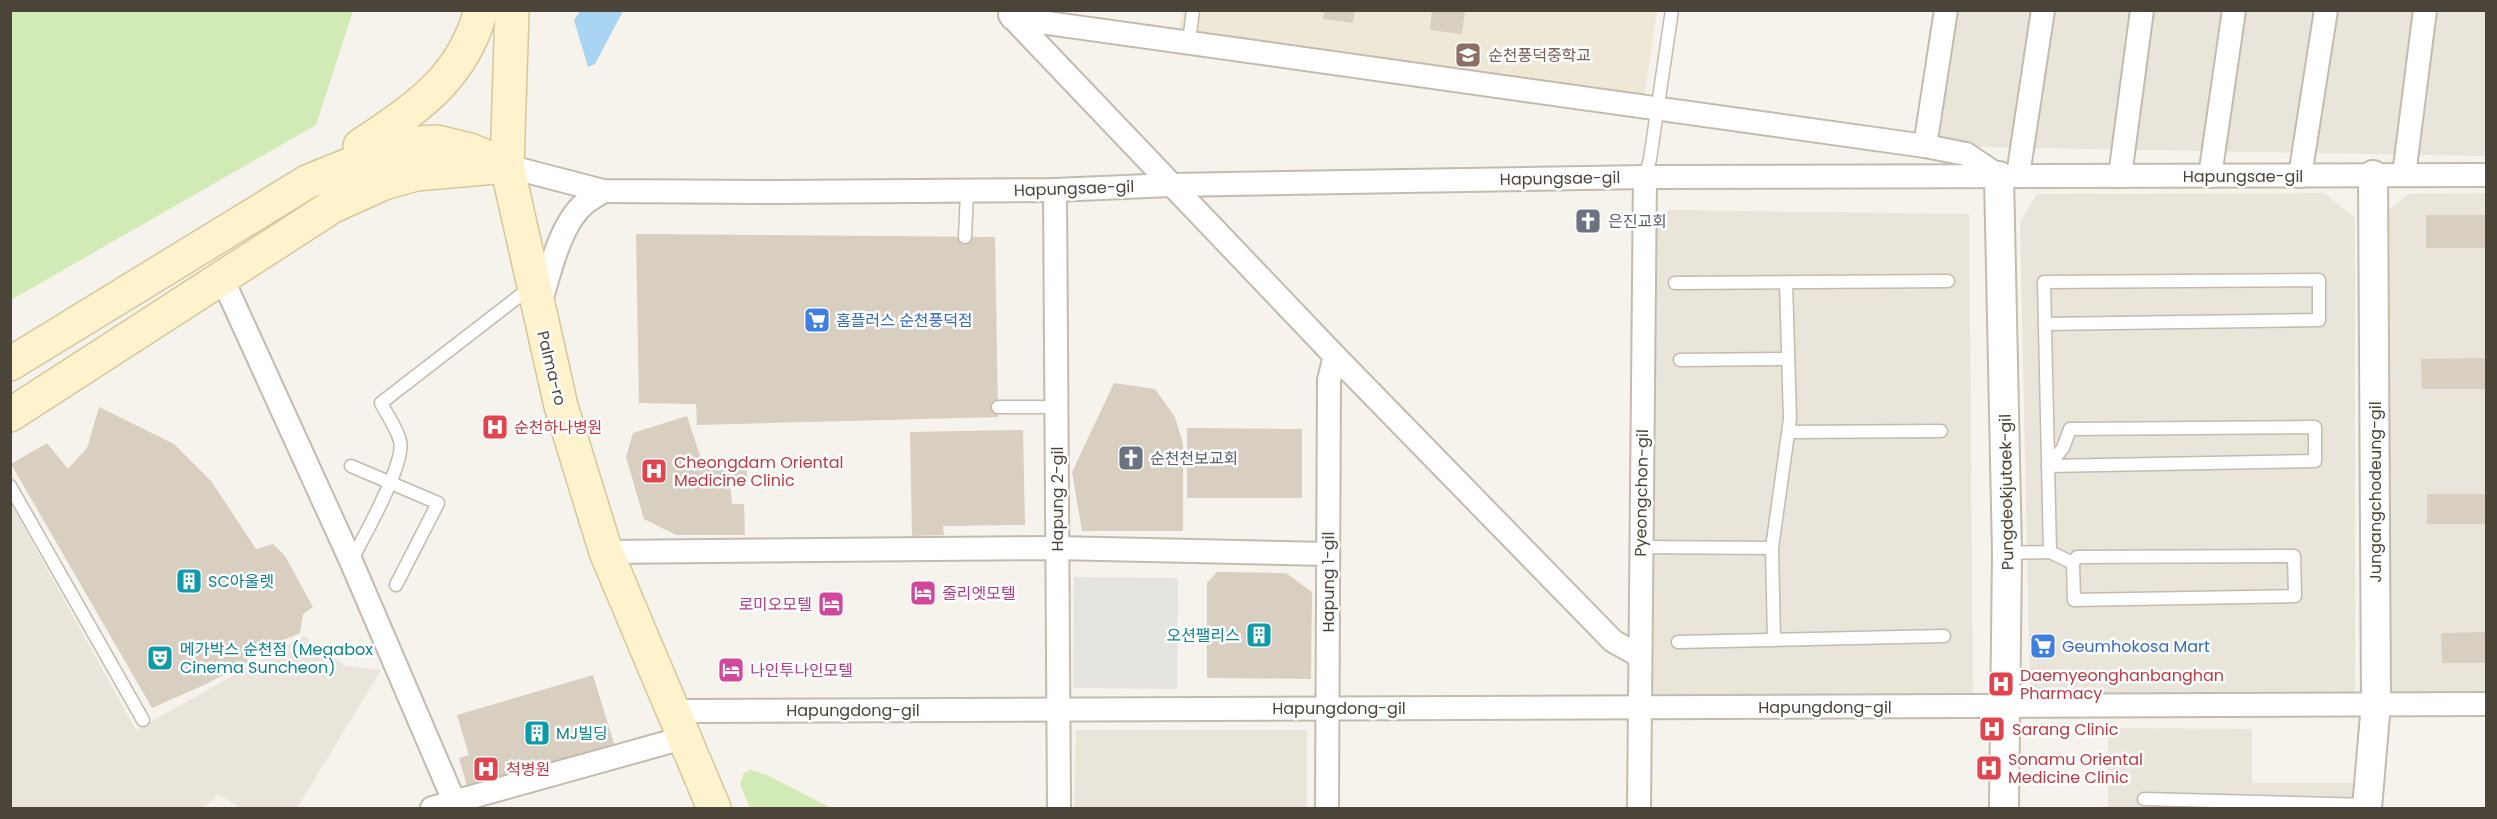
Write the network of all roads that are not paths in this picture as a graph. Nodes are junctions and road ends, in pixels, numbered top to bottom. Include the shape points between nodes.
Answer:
1 (481, 10) edge
2 (512, 10) edge
3 (1193, 10) edge
4 (1672, 10) edge
5 (1947, 10) edge
6 (2043, 10) edge
7 (2142, 10) edge
8 (2234, 10) edge
9 (2326, 10) edge
10 (2425, 10) edge
11 (1009, 14) edge
12 (1189, 41) junction
13 (1658, 109) junction
14 (1925, 146) junction
15 (507, 166) junction
16 (2373, 175) junction
17 (2404, 175) junction
18 (2487, 175) edge
19 (2008, 176) junction
20 (2120, 176) junction
21 (2210, 176) junction
22 (2300, 176) junction
23 (1645, 177) junction
24 (307, 182) junction
25 (1171, 185) junction
26 (1055, 190) junction
27 (603, 191) junction
28 (967, 191) junction
29 (965, 237) dead end
30 (222, 278) junction
31 (1948, 281) dead end
32 (1786, 282) junction
33 (1676, 283) dead end
34 (535, 298) junction
35 (82, 319) junction
36 (2045, 324) junction
37 (10, 350) edge
38 (1335, 356) junction
39 (1788, 359) junction
40 (1680, 360) dead end
41 (10, 364) edge
42 (998, 407) dead end
43 (1057, 407) junction
44 (10, 415) edge
45 (1941, 431) dead end
46 (1789, 432) junction
47 (351, 466) dead end
48 (2048, 466) junction
49 (390, 482) junction
50 (10, 486) edge
51 (1640, 547) junction
52 (1058, 548) junction
53 (1772, 548) junction
54 (606, 552) junction
55 (2050, 552) junction
56 (2007, 553) junction
57 (1327, 554) junction
58 (351, 561) junction
59 (2073, 563) junction
60 (396, 585) dead end
61 (1944, 636) dead end
62 (1774, 640) junction
63 (1678, 642) dead end
64 (1638, 655) junction
65 (2376, 703) junction
66 (2487, 704) edge
67 (2006, 706) junction
68 (1639, 707) junction
69 (1328, 708) junction
70 (1060, 709) junction
71 (143, 720) dead end
72 (678, 724) junction
73 (2144, 799) dead end
74 (456, 805) edge
75 (2367, 807) edge
76 (432, 808) edge
77 (714, 808) edge
78 (1059, 808) edge
79 (1327, 808) edge
80 (1639, 808) edge
81 (2004, 808) edge

1 - 24 main road via 463,56 443,84 403,117
2 - 15 main road, Palma-ro
3 - 12 lane
4 - 13 lane
5 - 14 street
6 - 19 street
7 - 20 street
8 - 21 street
9 - 22 street
10 - 17 street
11 - 12 street
11 - 25 street
12 - 13 street
13 - 14 street
13 - 23 lane
14 - 19 street via 1966,154
15 - 24 main road via 470,150 437,142 400,144
15 - 27 street, Hapungsae-gil
15 - 30 main road via 416,174 384,183 333,206
15 - 34 main road, Palma-ro
16 - 17 street, Hapungsae-gil
16 - 22 street, Hapungsae-gil
16 - 65 street, Jungangchodeung-gil
17 - 18 street, Hapungsae-gil
19 - 20 street, Hapungsae-gil
19 - 23 street, Hapungsae-gil
19 - 56 street, Pungdeokjutaek-gil
20 - 21 street, Hapungsae-gil
21 - 22 street, Hapungsae-gil
23 - 25 street, Hapungsae-gil
23 - 51 street, Pyeongchon-gil
24 - 35 main road
25 - 26 street, Hapungsae-gil
25 - 38 street
26 - 28 street, Hapungsae-gil
26 - 43 street, Hapung 2-gil
27 - 28 street, Hapungsae-gil
27 - 34 street via 582,205 571,222
28 - 29 lane
30 - 44 main road
30 - 58 street
31 - 32 lane
32 - 33 lane
32 - 39 lane
34 - 49 lane via 381,403 400,440 401,452
34 - 54 main road, Palma-ro via 561,406
35 - 37 lane
35 - 41 main road
36 - 36 lane via 2044,282 2319,280 2319,320
36 - 48 lane
38 - 57 street, Hapung 1-gil via 1329,380
38 - 64 street via 1612,641
39 - 40 lane
39 - 46 lane
42 - 43 lane
43 - 52 street, Hapung 2-gil
45 - 46 lane
46 - 53 lane
47 - 49 lane
48 - 48 lane via 2315,461 2315,427 2070,429 2063,448
48 - 55 lane
49 - 58 lane
49 - 60 lane via 438,503
50 - 71 lane
51 - 53 lane
51 - 64 street, Pyeongchon-gil
52 - 54 street
52 - 57 street
52 - 70 street, Hapung 2-gil
53 - 62 lane
54 - 72 main road, Palma-ro
55 - 56 lane
55 - 59 lane
56 - 67 street, Pungdeokjutaek-gil
57 - 69 street, Hapung 1-gil
58 - 74 street
59 - 59 lane via 2074,600 2295,596 2294,556 2077,557
61 - 62 lane
62 - 63 lane
64 - 68 street, Pyeongchon-gil
65 - 66 street, Hapungdong-gil
65 - 67 street, Hapungdong-gil
65 - 75 street, Jungangchodeung-gil
67 - 68 street, Hapungdong-gil
67 - 81 street, Pungdeokjutaek-gil
68 - 69 street, Hapungdong-gil
68 - 80 street, Pyeongchon-gil
69 - 70 street, Hapungdong-gil
69 - 79 street, Hapung 1-gil
70 - 72 street, Hapungdong-gil
70 - 78 street, Hapung 2-gil
72 - 74 street, Hapungdong-gil
72 - 77 main road, Palma-ro
73 - 75 lane
74 - 76 street, Hapungdong-gil

